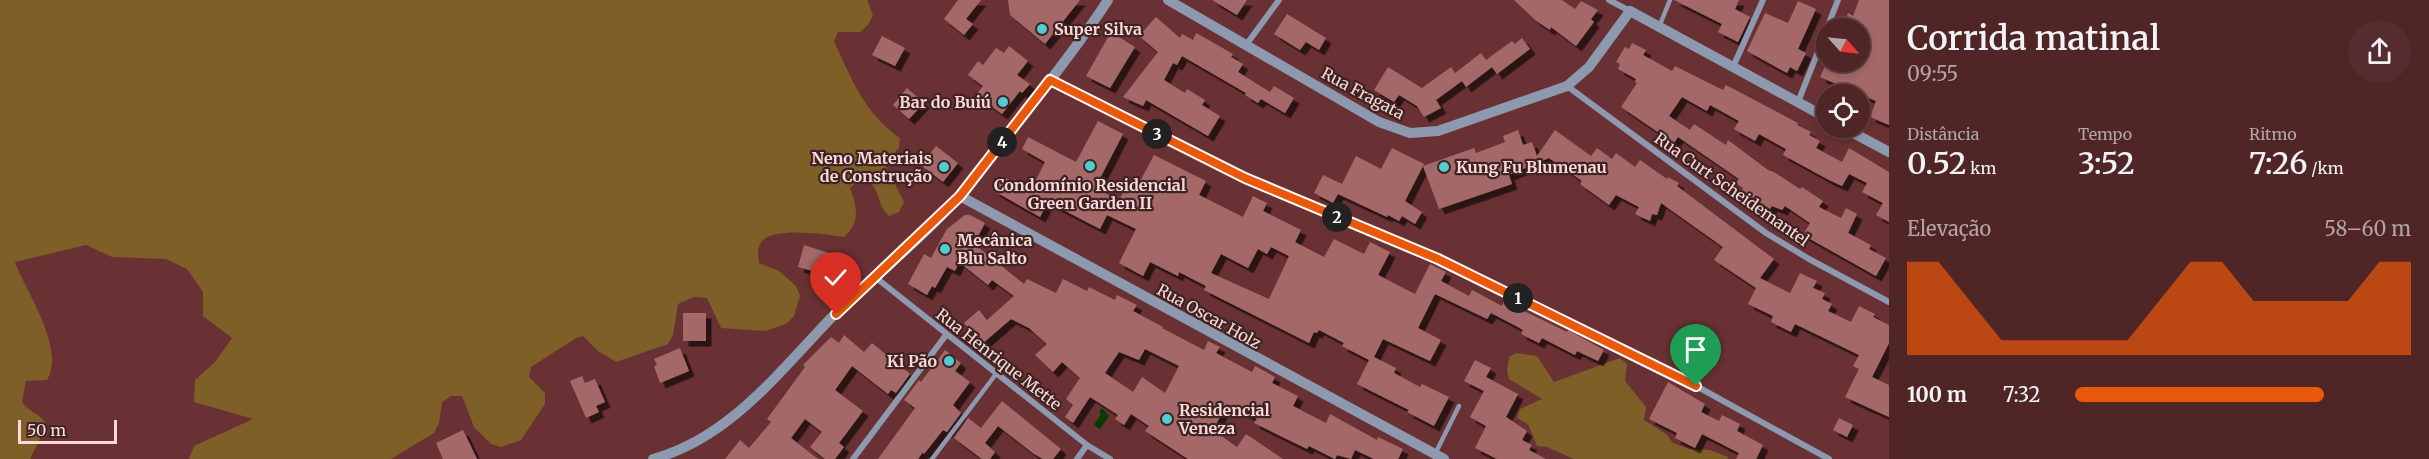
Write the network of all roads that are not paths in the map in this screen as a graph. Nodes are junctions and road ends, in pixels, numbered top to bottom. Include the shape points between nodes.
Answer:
1 (1108, 0) edge
2 (1168, 0) edge
3 (1279, 0) edge
4 (1609, 0) edge
5 (1670, 0) edge
6 (1762, 0) edge
7 (1838, 0) edge
8 (1630, 11) junction
9 (1831, 18) edge
10 (1659, 27) junction
11 (1246, 45) junction
12 (1816, 57) edge
13 (1733, 67) junction
14 (1050, 80) junction
15 (1567, 86) junction
16 (1798, 102) junction
17 (1816, 112) edge
18 (1863, 138) edge
19 (1889, 152) edge
20 (960, 196) junction
21 (875, 277) junction
22 (1889, 303) edge
23 (946, 335) junction
24 (996, 374) junction
25 (1459, 406) dead end
26 (1087, 445) junction
27 (1440, 456) edge
28 (653, 459) edge
29 (853, 459) edge
30 (932, 459) edge
31 (1077, 459) edge
32 (1110, 459) edge
33 (1828, 459) edge

1 - 14 street
2 - 11 street, Rua Fragata
3 - 11 street
4 - 8 street
5 - 10 lane
6 - 13 street
7 - 9 street
8 - 10 street
8 - 15 street, Rua Fragata via 1588,67
10 - 13 street
11 - 15 street, Rua Fragata via 1379,122 1410,133 1438,131
12 - 16 street
13 - 16 street
14 - 20 street
14 - 33 street via 1245,178 1480,279 1696,386
15 - 22 street, Rua Curt Scheidemantel via 1766,233
16 - 17 street
18 - 19 street
20 - 21 street
20 - 27 street, Rua Oscar Holz
21 - 23 street, Rua Henrique Mette
21 - 28 street via 734,416 679,452
23 - 24 street, Rua Henrique Mette
23 - 29 street
24 - 26 street, Rua Henrique Mette
24 - 30 lane
25 - 27 lane
26 - 31 street
26 - 32 street, Rua Henrique Mette

